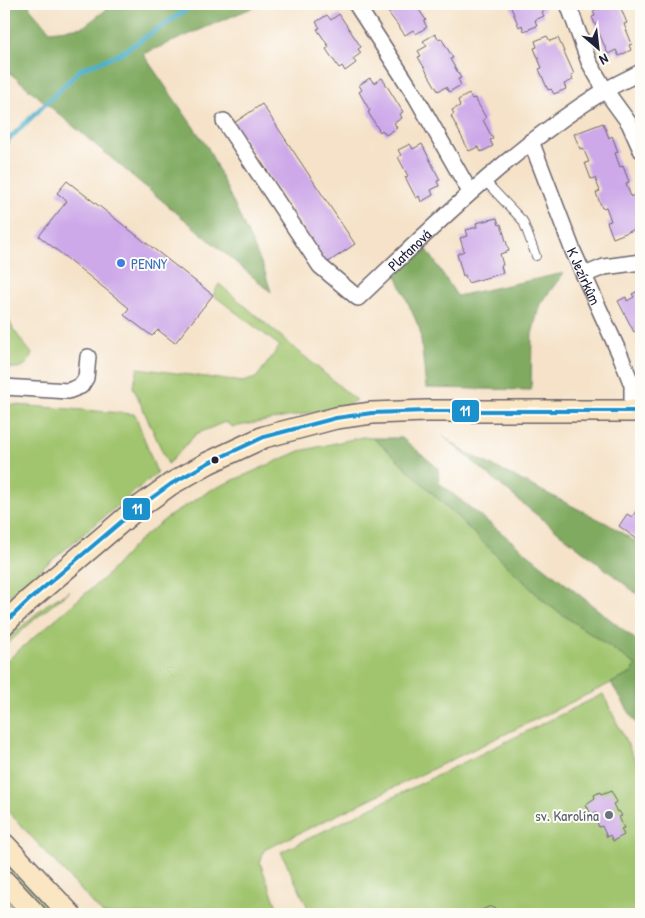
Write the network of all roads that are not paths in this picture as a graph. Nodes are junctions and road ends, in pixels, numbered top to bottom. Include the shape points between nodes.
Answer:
1 (356, 4) edge
2 (568, 4) edge
3 (641, 72) edge
4 (605, 90) junction
5 (224, 121) dead end
6 (531, 141) junction
7 (641, 150) edge
8 (484, 180) junction
9 (470, 192) junction
10 (536, 256) dead end
11 (641, 262) edge
12 (584, 275) junction
13 (88, 357) dead end
14 (4, 387) edge
15 (637, 411) edge
16 (28, 601) junction
17 (4, 617) edge
18 (4, 624) edge
19 (4, 844) edge
20 (4, 881) edge
21 (35, 914) edge
22 (70, 914) edge

1 - 9 street via 416,97
2 - 4 street via 589,62
3 - 4 street, Platanová
4 - 6 street, Platanová
4 - 7 street via 629,123
5 - 9 street, Platanová via 320,266 358,298
6 - 8 street, Platanová
6 - 12 street, K Jezírkům
8 - 9 street, Platanová
8 - 10 lane via 523,221
11 - 12 street via 604,267
12 - 15 street, K Jezírkům via 622,357
13 - 14 street via 86,378 81,386 68,391
15 - 16 main road via 372,413 336,418 264,437 171,484 135,510
16 - 17 main road
16 - 18 main road
19 - 22 main road
20 - 21 main road

